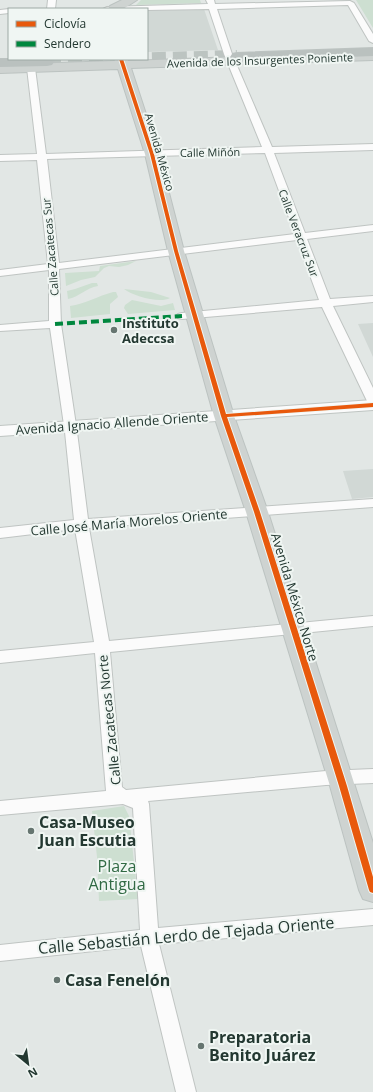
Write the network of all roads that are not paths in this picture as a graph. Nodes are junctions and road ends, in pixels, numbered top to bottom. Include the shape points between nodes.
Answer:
1 (130, 0) edge
2 (324, 1) edge
3 (211, 3) edge
4 (116, 8) edge
5 (130, 8) edge
6 (373, 42) edge
7 (373, 54) edge
8 (148, 56) edge
9 (234, 58) junction
10 (55, 61) edge
11 (122, 62) edge
12 (0, 65) edge
13 (31, 68) junction
14 (373, 147) edge
15 (268, 150) junction
16 (152, 154) junction
17 (41, 157) junction
18 (0, 158) edge
19 (373, 228) edge
20 (300, 237) junction
21 (176, 251) junction
22 (54, 270) junction
23 (0, 273) edge
24 (0, 280) edge
25 (373, 299) edge
26 (326, 303) junction
27 (190, 314) junction
28 (55, 324) junction
29 (0, 328) edge
30 (373, 401) edge
31 (373, 405) edge
32 (224, 416) junction
33 (70, 426) junction
34 (0, 431) edge
35 (373, 503) edge
36 (258, 512) junction
37 (81, 524) junction
38 (0, 533) edge
39 (373, 621) edge
40 (294, 628) junction
41 (102, 647) junction
42 (0, 656) edge
43 (373, 776) edge
44 (340, 777) junction
45 (123, 796) junction
46 (0, 808) edge
47 (373, 890) edge
48 (373, 917) edge
49 (149, 937) junction
50 (0, 953) edge
51 (186, 1092) edge

1 - 4 main road
2 - 3 street
2 - 6 street via 350,3
3 - 5 street
3 - 9 street, Calle Veracruz Sur
7 - 9 main road, Avenida de los Insurgentes Poniente
8 - 9 main road
9 - 11 main road, Avenida de los Insurgentes Poniente
9 - 15 street, Calle Veracruz Sur
10 - 11 main road, Avenida de los Insurgentes Poniente
10 - 12 highway
10 - 13 main road, Avenida de los Insurgentes Poniente
11 - 16 main road, Avenida México
12 - 13 main road, Avenida de los Insurgentes Poniente
13 - 17 street, Calle Zacatecas Sur
14 - 15 street, Calle Miñón
15 - 16 street, Calle Miñón
15 - 20 street, Calle Veracruz Sur
16 - 17 street, Calle Miñón
16 - 21 main road, Avenida México
17 - 18 street, Calle Miñón
17 - 22 street, Calle Zacatecas Sur
19 - 20 street
20 - 21 street
20 - 26 street, Calle Veracruz Sur
21 - 22 street
21 - 27 main road, Avenida México
22 - 23 street
22 - 24 street via 33,276
22 - 28 street, Calle Zacatecas Sur
25 - 26 street
26 - 27 street
26 - 30 street, Calle Veracruz Sur
27 - 32 main road, Avenida México Norte
28 - 29 street
28 - 33 street, Calle Zacatecas Sur
31 - 32 main road, Avenida Ignacio Allende Oriente
32 - 33 main road, Avenida Ignacio Allende Oriente
32 - 36 main road, Avenida México Norte
33 - 34 main road, Avenida Ignacio Allende Oriente
33 - 37 street, Calle Zacatecas Norte
35 - 36 street, Calle José María Morelos Oriente
36 - 37 street, Calle José María Morelos Oriente
36 - 40 main road, Avenida México Norte
37 - 38 street, Calle José María Morelos Oriente
37 - 41 street, Calle Zacatecas Norte
39 - 40 street
40 - 41 street
40 - 44 main road, Avenida México Norte
41 - 42 street
41 - 45 street, Calle Zacatecas Norte via 114,790
43 - 44 street
44 - 45 street
44 - 47 main road, Avenida México Norte
45 - 46 street
45 - 49 street, Calle Zacatecas Norte via 141,804
48 - 49 street, Calle Sebastián Lerdo de Tejada Oriente
49 - 50 street, Calle Sebastián Lerdo de Tejada Oriente
49 - 51 street, Calle Zacatecas Norte

